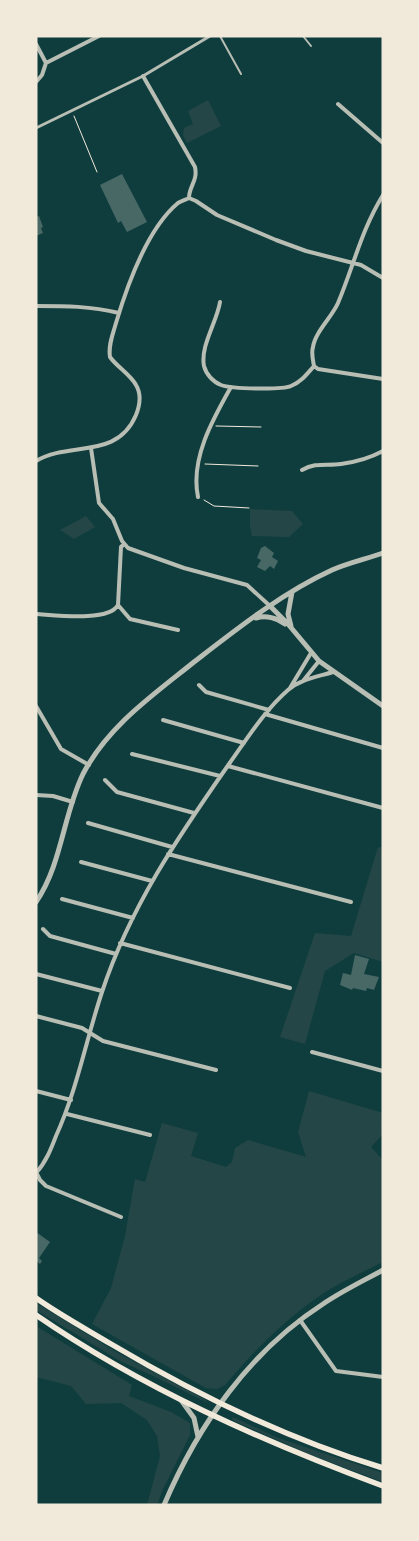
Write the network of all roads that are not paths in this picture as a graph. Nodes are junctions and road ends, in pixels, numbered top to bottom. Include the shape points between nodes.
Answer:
1 (99, 36) edge
2 (210, 36) edge
3 (220, 36) edge
4 (303, 36) edge
5 (36, 44) edge
6 (311, 46) dead end
7 (46, 63) junction
8 (241, 74) dead end
9 (143, 76) junction
10 (36, 82) edge
11 (338, 104) dead end
12 (36, 128) edge
13 (383, 143) edge
14 (383, 195) edge
15 (189, 198) junction
16 (352, 263) junction
17 (383, 278) edge
18 (220, 302) dead end
19 (36, 306) edge
20 (119, 313) junction
21 (314, 366) junction
22 (383, 379) edge
23 (231, 387) junction
24 (91, 448) junction
25 (383, 451) edge
26 (36, 461) edge
27 (302, 470) dead end
28 (198, 497) road end
29 (124, 544) junction
30 (383, 553) edge
31 (292, 592) junction
32 (118, 604) junction
33 (270, 606) junction
34 (36, 614) edge
35 (272, 618) junction
36 (250, 619) junction
37 (178, 630) dead end
38 (293, 631) junction
39 (311, 653) junction
40 (319, 661) junction
41 (333, 672) junction
42 (303, 681) junction
43 (199, 685) dead end
44 (289, 690) junction
45 (36, 706) edge
46 (383, 706) edge
47 (269, 710) junction
48 (265, 714) junction
49 (163, 720) dead end
50 (244, 743) junction
51 (383, 748) edge
52 (132, 754) dead end
53 (89, 765) junction
54 (228, 766) junction
55 (220, 776) junction
56 (105, 780) dead end
57 (36, 795) edge
58 (73, 802) junction
59 (383, 808) edge
60 (194, 813) junction
61 (88, 823) dead end
62 (172, 847) junction
63 (168, 854) junction
64 (81, 862) dead end
65 (152, 881) junction
66 (62, 899) dead end
67 (36, 902) edge
68 (351, 902) dead end
69 (133, 918) junction
70 (43, 929) dead end
71 (120, 943) junction
72 (116, 954) junction
73 (36, 974) edge
74 (290, 988) dead end
75 (102, 991) junction
76 (36, 1016) edge
77 (90, 1032) junction
78 (312, 1052) dead end
79 (216, 1070) dead end
80 (383, 1071) edge
81 (36, 1091) edge
82 (71, 1100) junction
83 (66, 1114) junction
84 (150, 1135) dead end
85 (36, 1173) edge
86 (122, 1217) dead end
87 (383, 1270) edge
88 (36, 1298) edge
89 (36, 1315) edge
90 (300, 1320) junction
91 (36, 1321) edge
92 (52, 1326) junction
93 (383, 1377) edge
94 (181, 1399) junction
95 (220, 1404) junction
96 (213, 1415) junction
97 (198, 1437) junction
98 (383, 1468) edge
99 (383, 1486) edge
100 (164, 1505) edge

1 - 7 street
2 - 9 street
3 - 8 lane
4 - 6 lane
5 - 7 street
7 - 10 street
9 - 12 street
9 - 15 street via 195,167 195,181
11 - 13 street
14 - 16 street via 371,215
15 - 16 street via 217,215 276,240
15 - 20 street via 180,201 159,226 134,273
16 - 17 street
16 - 21 street via 338,302 315,340
18 - 23 street via 203,359 213,380
19 - 20 street via 76,305
20 - 24 street via 110,344 110,357 135,382 139,390 139,409 126,432 107,444
21 - 22 street via 328,372
21 - 23 street via 299,382 286,388
23 - 28 street via 204,444 196,485
24 - 26 street
24 - 29 street via 99,503 113,519
25 - 27 street via 358,461 311,465
29 - 32 street via 120,548
29 - 33 street via 184,568 247,585
30 - 31 street via 339,567
31 - 33 street
31 - 38 street via 288,614
32 - 34 street via 115,610 85,616
32 - 37 street via 130,619
33 - 35 street
33 - 36 street
33 - 38 street
35 - 36 street
35 - 38 street
36 - 53 street via 127,717
38 - 39 street
39 - 40 street
39 - 44 street
40 - 41 street
40 - 42 street
41 - 42 street
41 - 46 street
42 - 44 street
43 - 47 street via 206,692
44 - 47 street
45 - 53 street via 61,749
47 - 48 street
48 - 50 street
48 - 51 street
49 - 50 street
50 - 54 street
52 - 55 street
53 - 58 street
54 - 55 street
54 - 59 street
55 - 60 street
56 - 60 street via 117,792
57 - 58 street
58 - 67 street via 51,876
60 - 62 street
61 - 62 street
62 - 63 street
63 - 65 street
63 - 68 street
64 - 65 street
65 - 69 street
66 - 69 street
69 - 71 street
70 - 72 street via 50,936
71 - 72 street
71 - 74 street
72 - 75 street
73 - 75 street
75 - 77 street
76 - 77 street
77 - 79 street via 103,1041
77 - 82 street
78 - 80 street
81 - 82 street
82 - 83 street
83 - 84 street
83 - 85 street via 44,1164
85 - 86 street via 46,1186
87 - 90 street via 341,1292
88 - 95 main road
89 - 92 main road
90 - 93 street via 336,1371
90 - 95 street via 252,1363
91 - 92 main road
92 - 94 main road via 94,1354
94 - 96 main road
94 - 97 street via 194,1418
95 - 96 street
95 - 98 main road via 302,1440
96 - 97 street
96 - 99 main road via 280,1446
97 - 100 street

